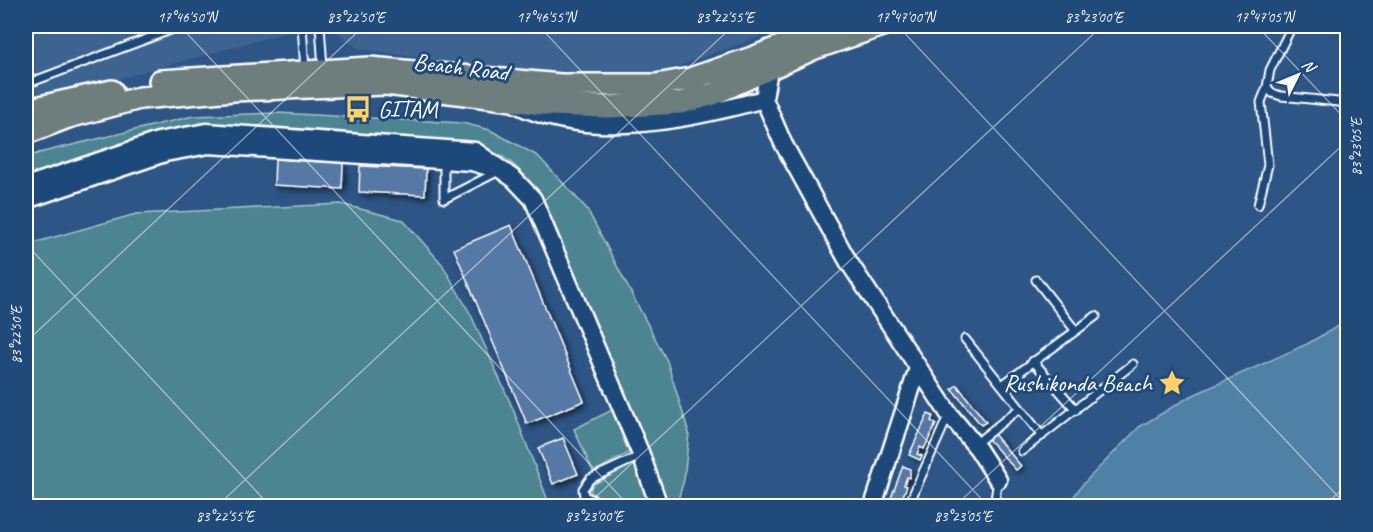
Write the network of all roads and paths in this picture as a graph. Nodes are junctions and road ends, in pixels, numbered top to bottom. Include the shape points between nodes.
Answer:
1 (179, 26) edge
2 (302, 26) edge
3 (320, 26) edge
4 (832, 26) edge
5 (880, 26) edge
6 (1292, 26) edge
7 (795, 40) edge
8 (769, 69) junction
9 (314, 72) junction
10 (26, 84) edge
11 (1267, 87) junction
12 (507, 99) junction
13 (764, 99) junction
14 (1347, 103) edge
15 (26, 113) edge
16 (26, 133) edge
17 (444, 161) junction
18 (501, 170) junction
19 (26, 186) edge
20 (26, 201) edge
21 (1258, 205) dead end
22 (1036, 280) dead end
23 (1096, 316) dead end
24 (1075, 330) junction
25 (965, 339) dead end
26 (1033, 361) junction
27 (1133, 364) dead end
28 (918, 368) junction
29 (1002, 386) junction
30 (1020, 408) junction
31 (1076, 410) junction
32 (949, 414) junction
33 (1042, 436) junction
34 (974, 445) junction
35 (1022, 451) dead end
36 (641, 455) junction
37 (998, 480) joint
38 (606, 507) edge
39 (659, 507) edge
40 (873, 507) edge
41 (908, 507) edge
42 (994, 507) edge

1 - 10 lane
2 - 9 lane
3 - 9 lane
4 - 7 main road
5 - 7 main road, Beach Road
6 - 11 lane via 1270,70
7 - 8 main road, Beach Road
7 - 9 main road via 690,79 656,85 561,85 370,68
8 - 12 main road, Beach Road via 713,94 680,103 608,107
8 - 13 street
9 - 15 main road via 152,82
11 - 14 lane via 1281,96
11 - 21 lane via 1261,102 1268,165
12 - 13 street via 540,116 639,123 704,116
12 - 16 main road, Beach Road via 386,84 169,95 140,98 79,114
13 - 28 street via 783,143 848,261
17 - 18 street via 472,162
17 - 18 lane via 444,199
17 - 20 street via 209,145 165,153
18 - 19 street via 475,151 206,132 158,141
18 - 36 street via 533,199
22 - 24 lane
23 - 24 lane
24 - 26 lane
25 - 29 lane
26 - 29 lane
26 - 31 lane
27 - 31 lane
28 - 32 street
28 - 40 street
29 - 30 lane
30 - 33 lane
30 - 34 lane
31 - 33 lane
32 - 34 street
32 - 41 lane
33 - 35 lane
34 - 37 street
36 - 38 lane via 590,479 583,489 584,496
36 - 39 street
37 - 42 lane

